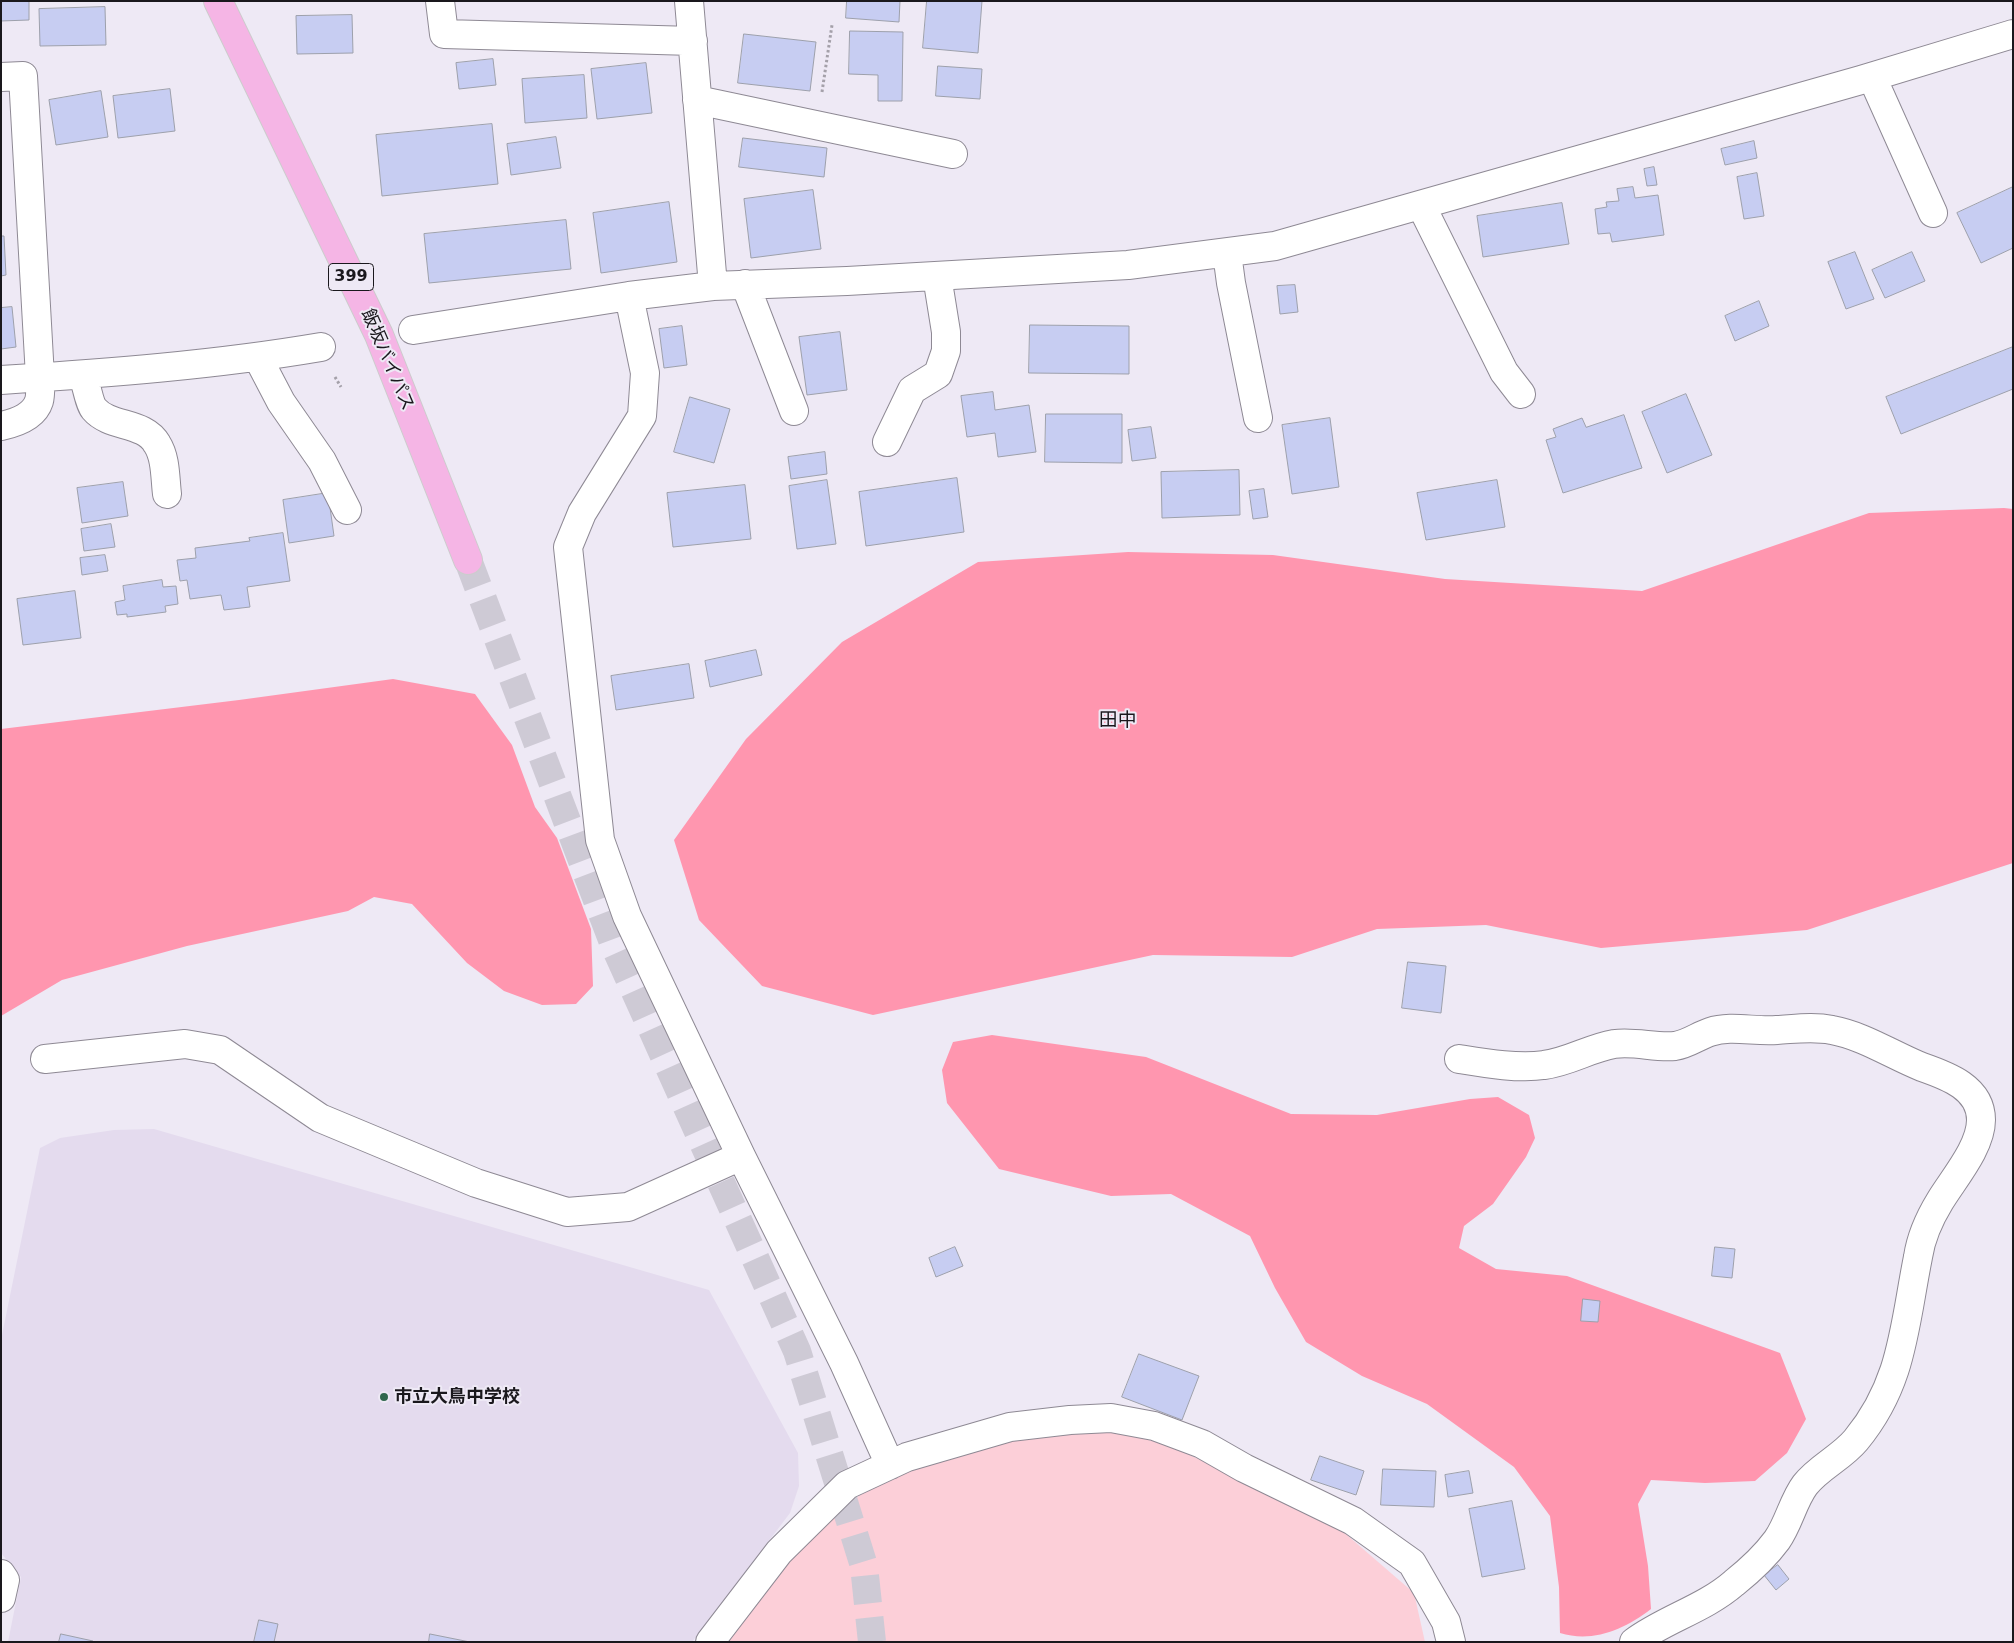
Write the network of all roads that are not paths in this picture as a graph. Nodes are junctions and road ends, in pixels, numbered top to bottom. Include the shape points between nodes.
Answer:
1 (218, 1) edge
2 (440, 1) edge
3 (690, 1) edge
4 (2013, 34) edge
5 (693, 41) junction
6 (1, 77) edge
7 (1872, 77) junction
8 (698, 100) junction
9 (953, 154) dead end
10 (1421, 205) junction
11 (1933, 213) dead end
12 (1227, 253) junction
13 (937, 276) junction
14 (745, 284) junction
15 (713, 286) junction
16 (629, 296) junction
17 (413, 330) dead end
18 (321, 347) dead end
19 (258, 358) junction
20 (84, 375) junction
21 (40, 377) junction
22 (1, 380) edge
23 (1521, 394) dead end
24 (794, 411) dead end
25 (1258, 418) dead end
26 (1, 426) edge
27 (886, 442) dead end
28 (167, 494) dead end
29 (347, 510) dead end
30 (468, 560) tunnel mouth
31 (44, 1059) dead end
32 (1459, 1059) dead end
33 (741, 1156) junction
34 (890, 1465) junction
35 (1, 1574) edge
36 (1, 1598) edge
37 (710, 1642) edge
38 (1451, 1642) edge
39 (1634, 1642) edge

1 - 30 highway, 飯坂バイパス / 399 via 379,335
2 - 5 street via 444,34
3 - 5 street
4 - 7 street
5 - 8 street
6 - 21 street via 23,76
7 - 10 street
7 - 11 street
8 - 9 street
8 - 15 street
10 - 12 street via 1275,246
10 - 23 street via 1504,372
12 - 13 street via 1128,265
12 - 25 street
13 - 14 street
13 - 27 street via 946,351 938,374 912,390
14 - 15 street
14 - 24 street
15 - 16 street
16 - 17 street
16 - 33 street via 645,373 642,416 582,513 568,548 600,840 627,916
18 - 19 street
19 - 20 street
19 - 29 street via 281,402 322,461
20 - 21 street
20 - 28 street via 93,408 109,419 146,432 157,443 162,454
21 - 22 street
21 - 26 street via 39,401 32,412 15,423
31 - 33 street via 185,1044 220,1050 320,1118 476,1183 567,1212 628,1207
32 - 39 street via 1544,1066 1612,1045 1674,1046 1710,1032 1803,1027 1830,1029 1856,1036 1960,1084 1974,1094 1982,1118 1972,1150 1923,1233 1903,1347 1879,1408 1854,1443 1805,1486 1778,1539 1736,1583 1717,1597
33 - 34 street via 844,1363
34 - 37 street via 847,1485 779,1552
34 - 38 street via 1010,1427 1111,1418 1154,1426 1202,1444 1353,1521 1412,1563 1446,1622
35 - 36 street via 5,1580

